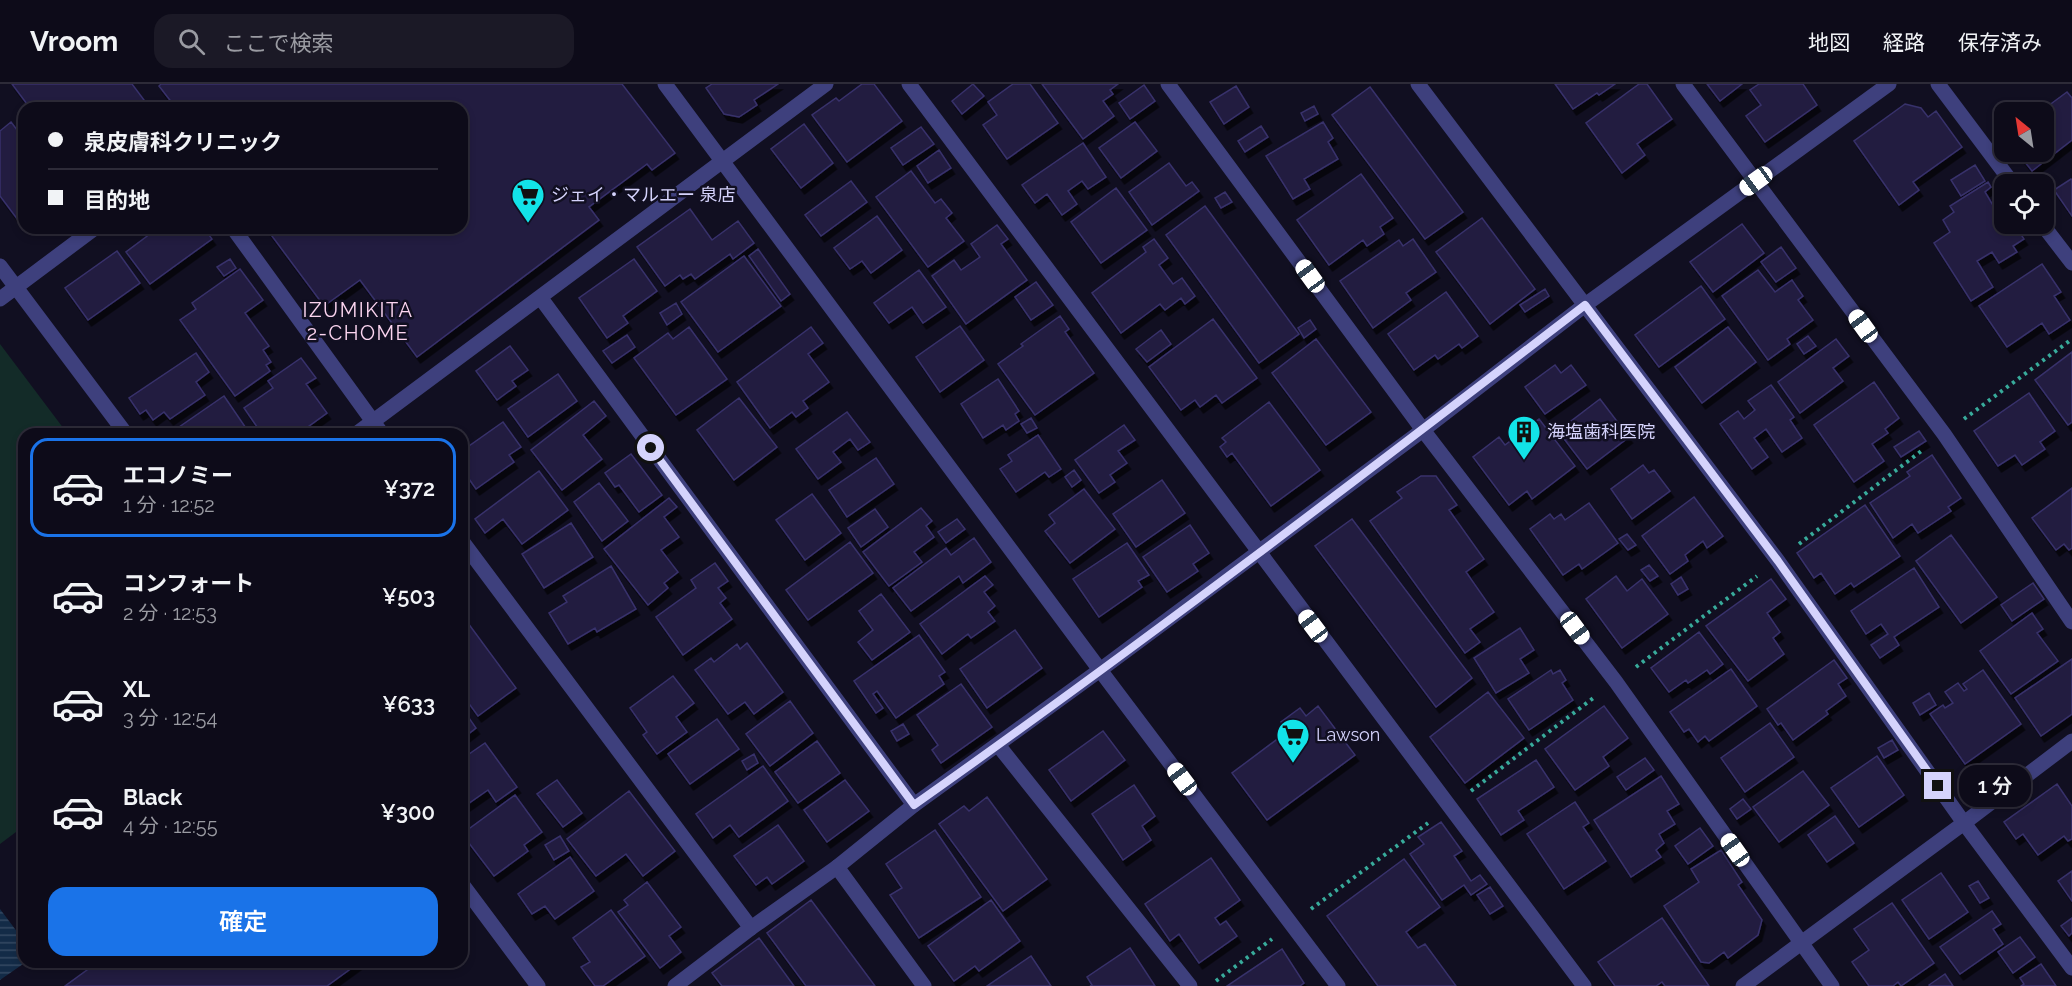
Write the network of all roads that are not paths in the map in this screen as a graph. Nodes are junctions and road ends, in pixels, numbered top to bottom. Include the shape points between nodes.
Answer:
1 (665, 84) edge
2 (826, 84) edge
3 (909, 84) edge
4 (1168, 84) edge
5 (1418, 84) edge
6 (1683, 84) edge
7 (1889, 84) edge
8 (1938, 84) edge
9 (722, 160) junction
10 (2006, 174) edge
11 (1756, 181) junction
12 (87, 234) edge
13 (236, 234) edge
14 (2050, 234) edge
15 (2072, 263) edge
16 (0, 266) edge
17 (16, 287) junction
18 (540, 297) junction
19 (0, 299) edge
20 (1585, 305) junction
21 (122, 428) edge
22 (377, 428) edge
23 (1423, 430) junction
24 (468, 549) edge
25 (1258, 553) junction
26 (2072, 622) edge
27 (1100, 670) junction
28 (2072, 741) edge
29 (998, 745) junction
30 (914, 805) junction
31 (1964, 823) junction
32 (837, 867) junction
33 (468, 892) edge
34 (751, 928) junction
35 (1801, 944) junction
36 (2072, 968) edge
37 (538, 986) edge
38 (675, 986) edge
39 (924, 986) edge
40 (1190, 986) edge
41 (1338, 986) edge
42 (1584, 986) edge
43 (1743, 986) edge
44 (1832, 986) edge

1 - 9 street
2 - 9 street
3 - 25 street
4 - 23 street
5 - 20 street
6 - 11 street
7 - 11 street
8 - 10 street
9 - 18 street
9 - 27 street
11 - 20 street
11 - 26 street via 1944,434
12 - 17 street
13 - 22 street
14 - 15 street
16 - 17 street
17 - 19 street
17 - 21 street
18 - 22 street
18 - 30 street
20 - 23 street
20 - 31 street via 1778,561
23 - 25 street
23 - 35 street via 1616,682
24 - 34 street
25 - 27 street
25 - 42 street
27 - 29 street
27 - 41 street
28 - 31 street
29 - 30 street
29 - 40 street
30 - 32 street
31 - 35 street
31 - 36 street
32 - 34 street
32 - 39 street
33 - 37 street
34 - 38 street
35 - 43 street
35 - 44 street

